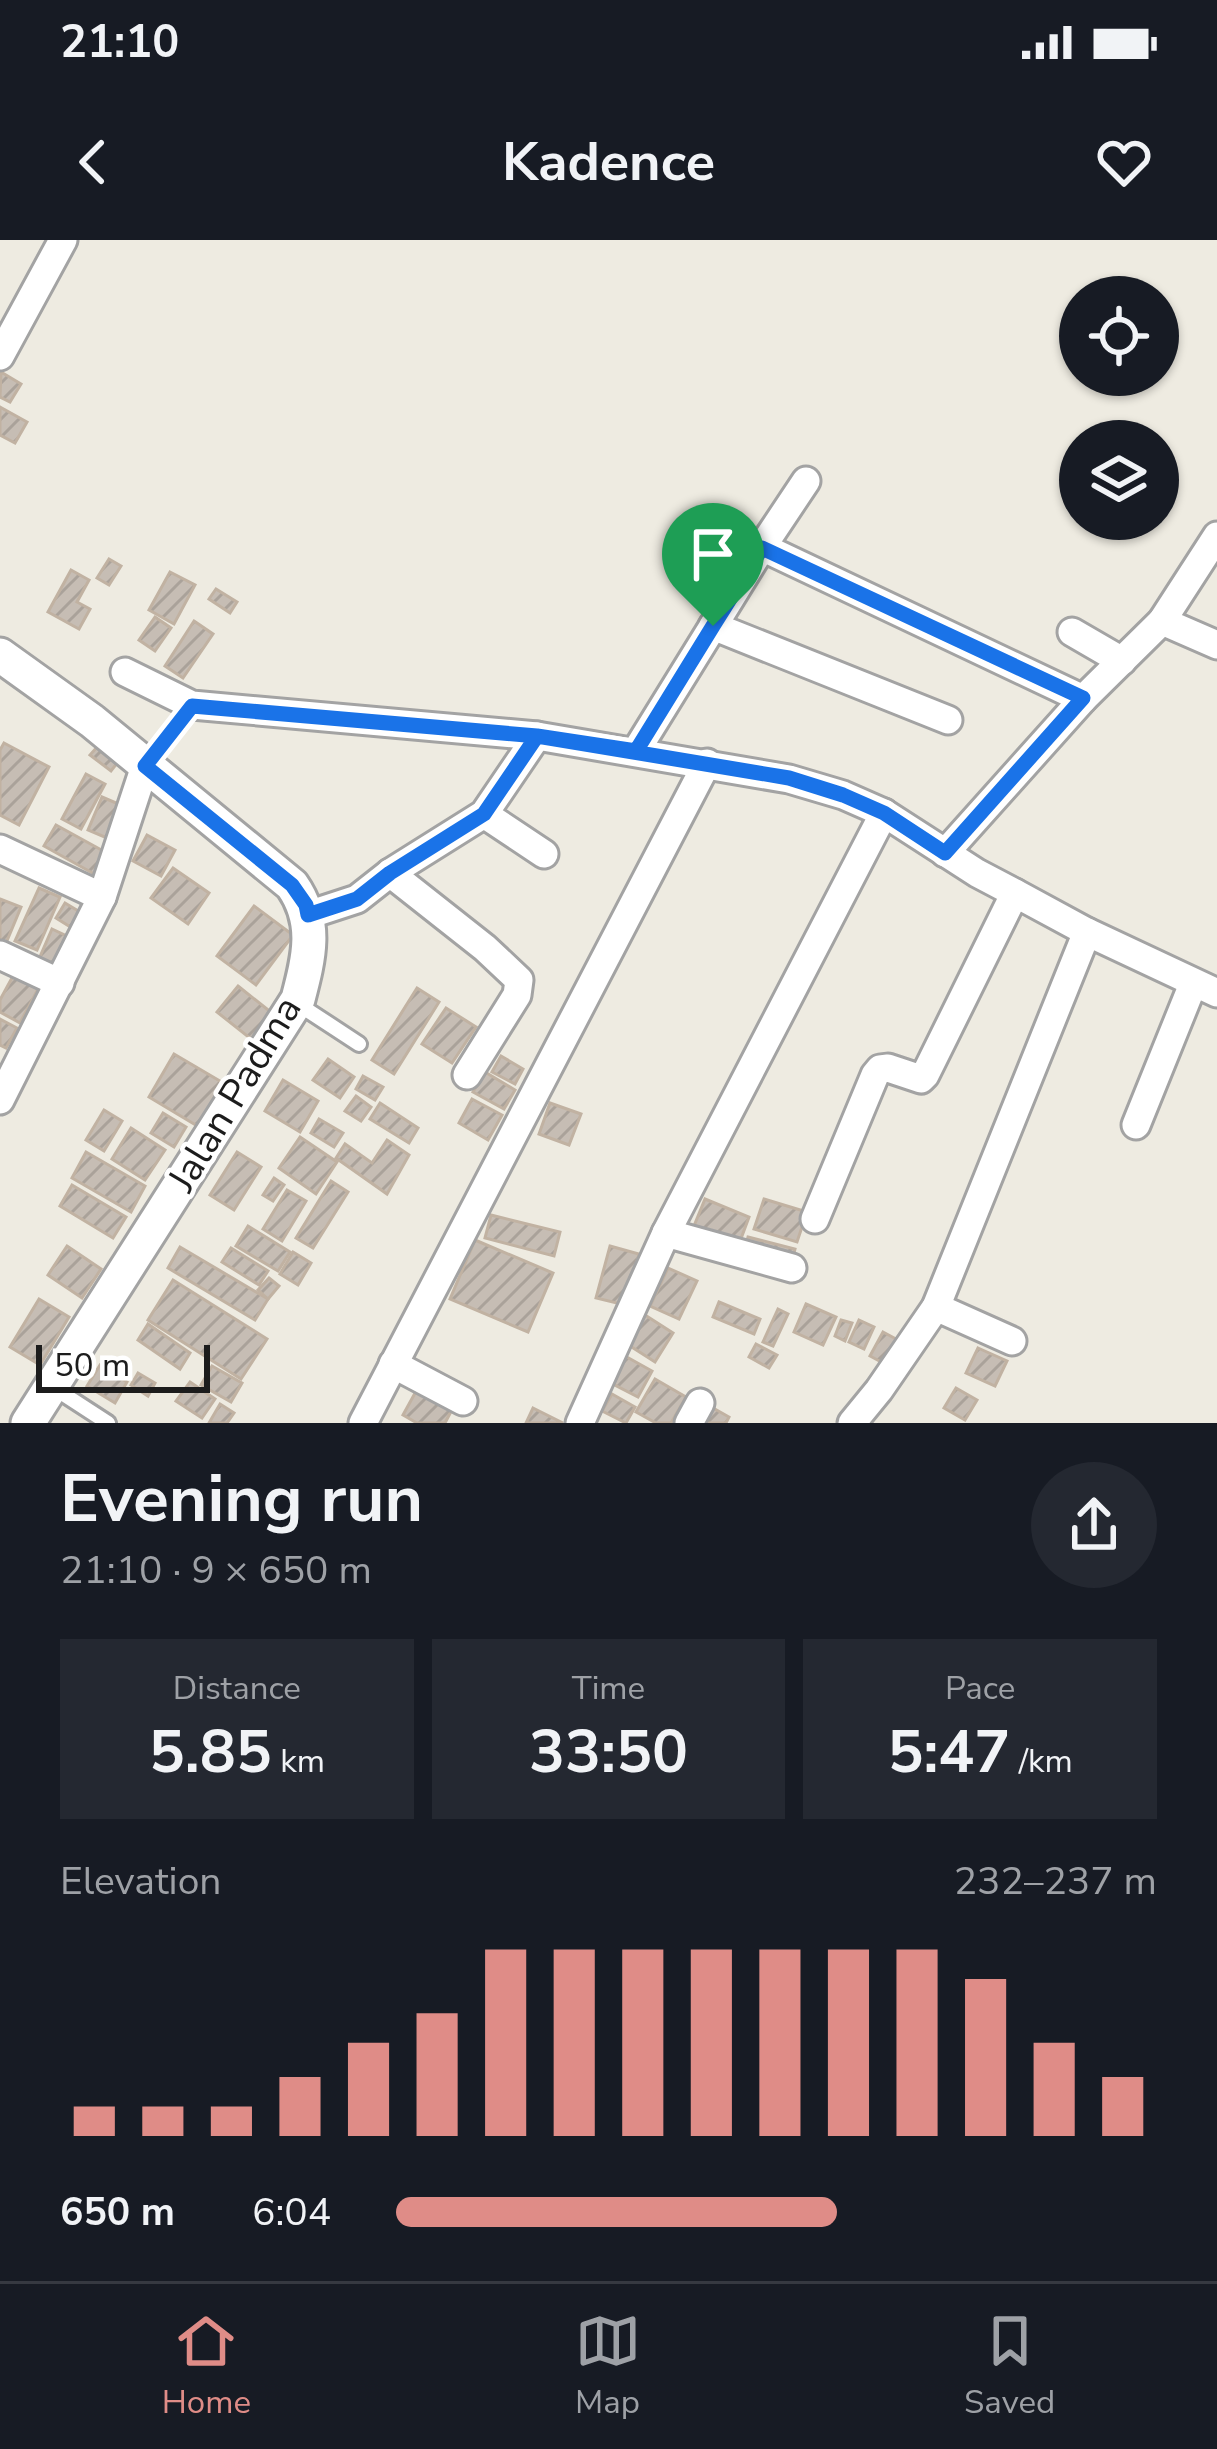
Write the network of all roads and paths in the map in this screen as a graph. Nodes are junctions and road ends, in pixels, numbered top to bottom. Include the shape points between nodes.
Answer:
1 (63, 240) edge
2 (0, 356) edge
3 (806, 481) dead end
4 (1217, 536) edge
5 (762, 548) junction
6 (1162, 621) junction
7 (713, 626) junction
8 (1072, 632) dead end
9 (1217, 646) edge
10 (0, 655) edge
11 (1122, 661) junction
12 (124, 672) dead end
13 (1083, 698) junction
14 (192, 706) junction
15 (948, 720) dead end
16 (537, 736) junction
17 (636, 751) junction
18 (707, 763) junction
19 (145, 766) junction
20 (884, 813) junction
21 (484, 814) junction
22 (0, 849) edge
23 (945, 853) junction
24 (544, 854) dead end
25 (390, 873) junction
26 (1015, 893) junction
27 (102, 897) junction
28 (308, 915) junction
29 (1087, 932) junction
30 (0, 956) edge
31 (60, 983) junction
32 (1205, 988) edge
33 (296, 1002) junction
34 (359, 1044) dead end
35 (467, 1075) dead end
36 (0, 1100) edge
37 (1136, 1126) dead end
38 (815, 1219) dead end
39 (666, 1234) junction
40 (792, 1268) dead end
41 (935, 1307) junction
42 (1012, 1341) dead end
43 (393, 1364) junction
44 (51, 1386) junction
45 (463, 1401) dead end
46 (28, 1423) edge
47 (108, 1423) edge
48 (364, 1423) edge
49 (580, 1423) edge
50 (852, 1423) edge

1 - 2 street
3 - 5 street
4 - 6 street
5 - 7 street
5 - 13 street
6 - 9 street
6 - 11 street
7 - 15 street
7 - 17 street
8 - 11 street
10 - 19 street
11 - 13 street
12 - 14 street
13 - 23 street
14 - 16 street
14 - 19 lane
16 - 17 street
16 - 21 street
17 - 18 street
18 - 20 street via 789,778
18 - 43 street
19 - 27 street
19 - 28 street via 292,885
20 - 23 street
20 - 39 street
21 - 24 street
21 - 25 street
22 - 27 street
23 - 26 street
25 - 28 street via 357,899
25 - 35 street via 519,980
26 - 29 street
26 - 38 street via 926,1076 888,1068 875,1075
27 - 31 street
28 - 33 street, Jalan Padma
29 - 32 street
29 - 41 street
30 - 31 street
31 - 36 street
32 - 37 street
33 - 34 lane
33 - 44 street, Jalan Padma
39 - 40 street
39 - 49 street
41 - 42 street
41 - 50 street
43 - 45 street
43 - 48 street
44 - 46 street, Jalan Padma
44 - 47 lane

